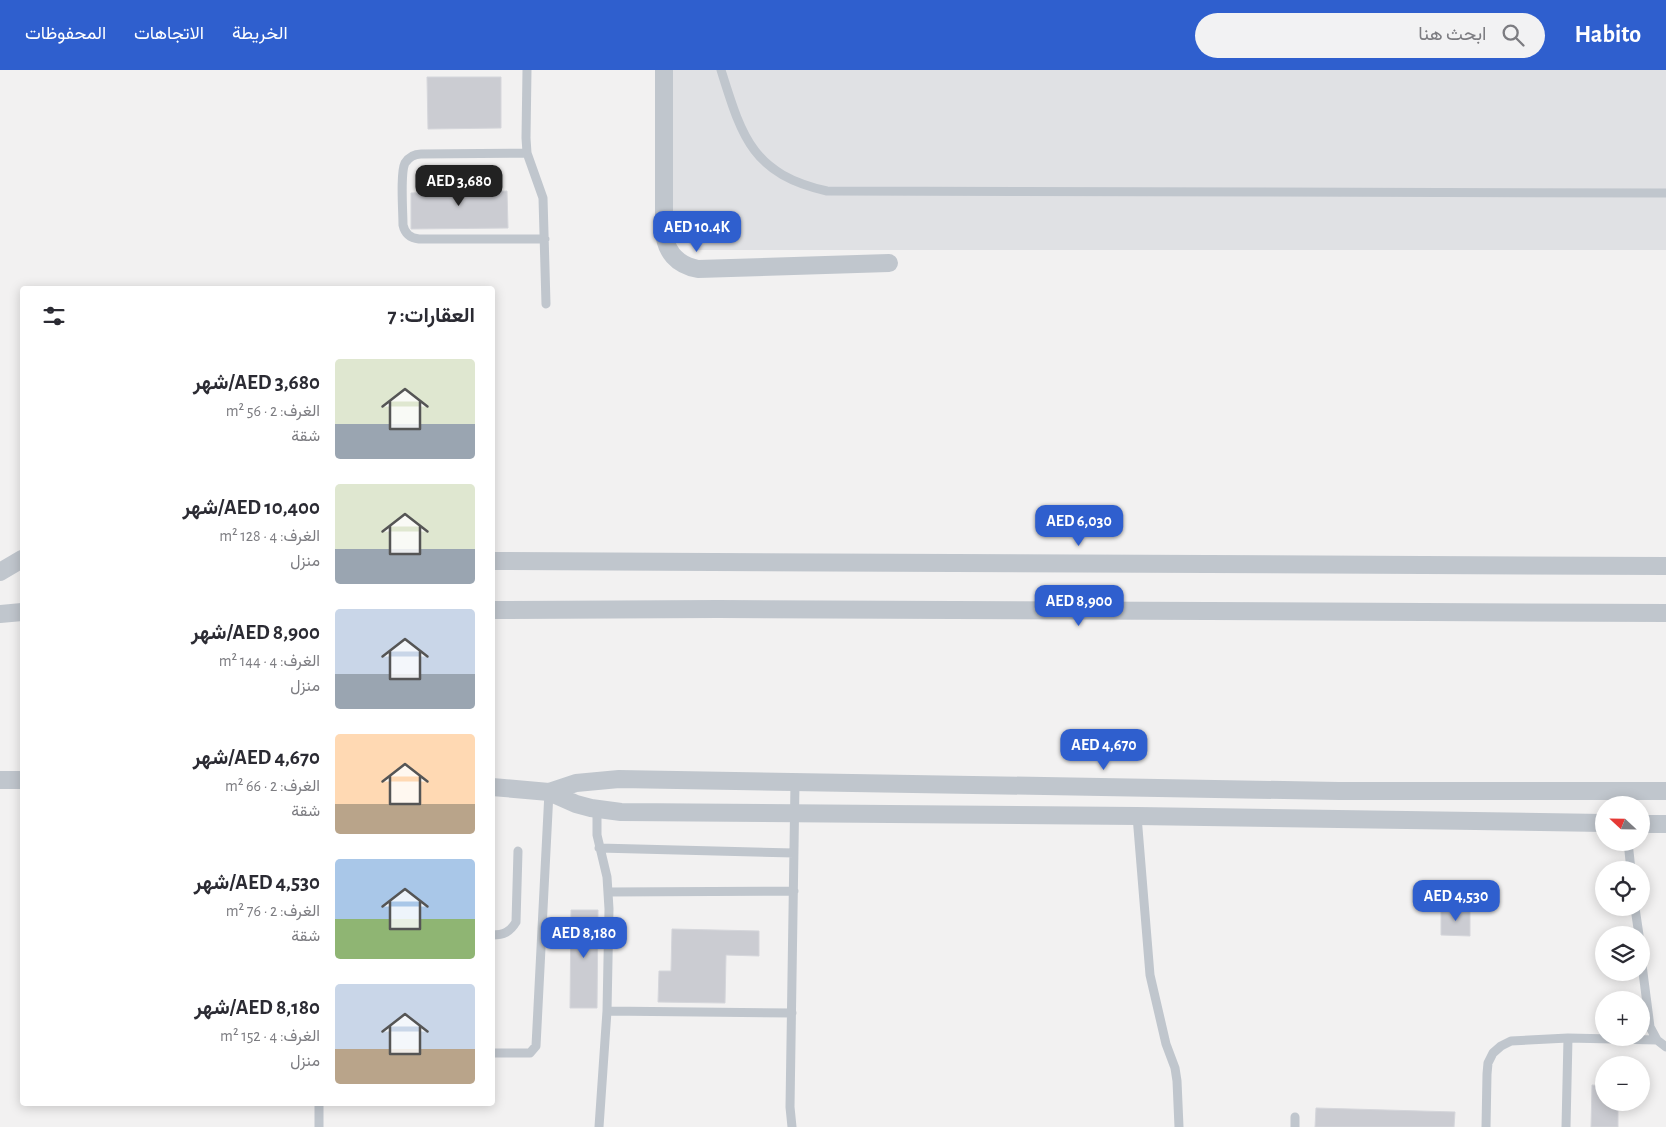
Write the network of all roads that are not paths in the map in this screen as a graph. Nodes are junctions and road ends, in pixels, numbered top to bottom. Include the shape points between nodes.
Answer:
1 (527, 70) edge
2 (664, 70) edge
3 (721, 70) edge
4 (527, 152) junction
5 (1666, 193) edge
6 (545, 239) junction
7 (889, 263) dead end
8 (546, 304) dead end
9 (0, 559) edge
10 (20, 559) edge
11 (20, 560) edge
12 (495, 561) edge
13 (1666, 566) edge
14 (0, 572) edge
15 (0, 606) edge
16 (495, 610) edge
17 (20, 612) edge
18 (20, 612) edge
19 (1666, 612) edge
20 (0, 614) edge
21 (0, 780) edge
22 (20, 780) edge
23 (795, 783) junction
24 (495, 788) edge
25 (1666, 791) edge
26 (549, 792) junction
27 (1642, 796) edge
28 (1595, 797) edge
29 (597, 809) junction
30 (795, 814) junction
31 (1137, 816) junction
32 (1595, 823) edge
33 (1650, 824) edge
34 (1666, 824) edge
35 (599, 848) junction
36 (518, 851) dead end
37 (794, 853) junction
38 (794, 891) junction
39 (609, 892) junction
40 (495, 935) edge
41 (1644, 981) edge
42 (607, 1011) junction
43 (792, 1013) junction
44 (1568, 1038) junction
45 (1656, 1040) junction
46 (1666, 1047) edge
47 (495, 1053) edge
48 (320, 1106) edge
49 (318, 1127) edge
50 (599, 1127) edge
51 (792, 1127) edge
52 (1179, 1127) edge
53 (1486, 1127) edge
54 (1566, 1127) edge

1 - 4 lane
2 - 7 street via 664,230 667,247 677,260 698,270
3 - 5 lane via 750,146 782,176 827,191
4 - 6 lane via 543,198
4 - 6 lane via 412,156 403,171 402,225 410,237 419,239
6 - 8 lane
9 - 10 street
11 - 14 street
12 - 13 street
15 - 17 street
16 - 19 street
18 - 20 street
21 - 22 street
23 - 26 street via 605,779 576,783
23 - 28 street
23 - 30 lane
24 - 26 street
25 - 27 street
26 - 29 street
26 - 47 lane via 536,1046 530,1053
29 - 30 street
29 - 35 lane
30 - 31 street
30 - 37 lane
31 - 32 street
31 - 52 lane via 1150,975 1175,1068
33 - 34 street
35 - 37 lane
35 - 39 lane
36 - 40 lane via 516,922 511,931
37 - 38 lane
38 - 39 lane
38 - 43 lane
39 - 42 lane
41 - 45 lane via 1650,1027
42 - 43 lane
42 - 50 lane
43 - 51 lane
44 - 45 lane
44 - 53 lane via 1511,1041 1493,1053 1488,1063
44 - 54 lane
45 - 46 lane
48 - 49 lane

